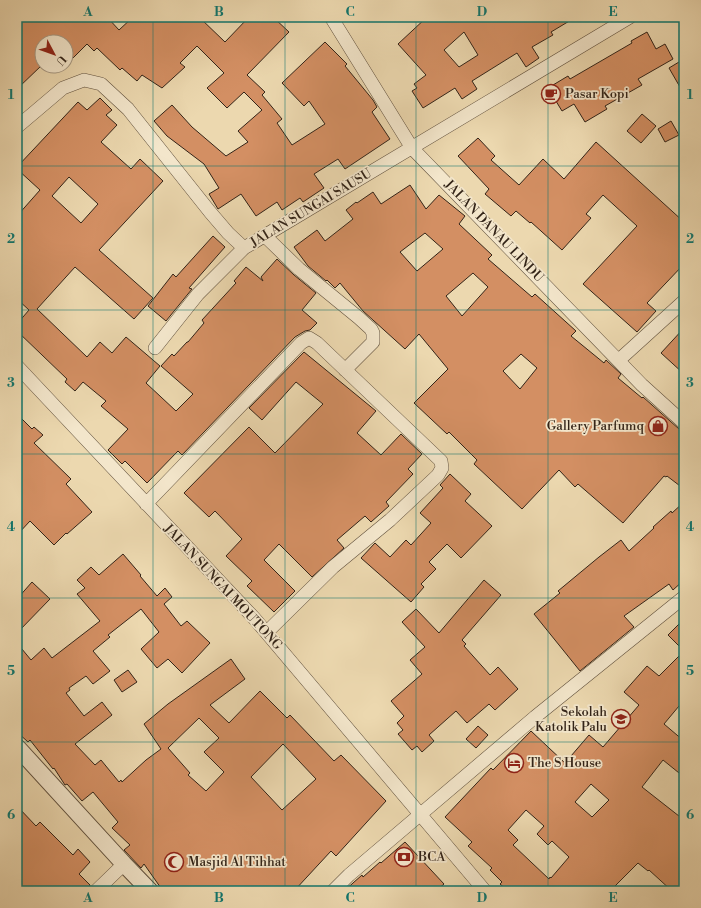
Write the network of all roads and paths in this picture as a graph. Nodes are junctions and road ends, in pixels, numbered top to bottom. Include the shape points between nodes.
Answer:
1 (331, 17) edge
2 (630, 17) edge
3 (17, 127) edge
4 (412, 148) junction
5 (265, 236) junction
6 (244, 248) junction
7 (684, 301) edge
8 (155, 348) dead end
9 (619, 360) junction
10 (17, 366) edge
11 (345, 370) junction
12 (684, 423) edge
13 (146, 504) junction
14 (684, 597) edge
15 (267, 632) junction
16 (17, 747) edge
17 (421, 814) junction
18 (124, 864) junction
19 (96, 891) edge
20 (150, 891) edge
21 (333, 891) edge
22 (485, 891) edge

1 - 4 street, JALAN DANAU LINDU
2 - 4 street, JALAN SUNGAI SAUSU
3 - 6 street, JALAN SUNGAI SAUSU via 63,88 84,80 101,84 128,108 210,212
4 - 5 street, JALAN SUNGAI SAUSU
4 - 9 street, JALAN DANAU LINDU
5 - 6 street, JALAN SUNGAI SAUSU
5 - 11 street via 299,269 371,329 373,342
6 - 8 street via 198,294
7 - 9 street
9 - 12 street, JALAN DANAU LINDU
10 - 13 street, JALAN SUNGAI MOUTONG
11 - 13 street via 314,340 305,339
11 - 15 street via 441,461 442,468 438,475 333,567
13 - 15 street, JALAN SUNGAI MOUTONG
14 - 17 street via 535,717
15 - 17 street, JALAN SUNGAI MOUTONG
16 - 18 street
17 - 21 street via 348,875
17 - 22 street, JALAN SUNGAI MOUTONG
18 - 19 street
18 - 20 street

